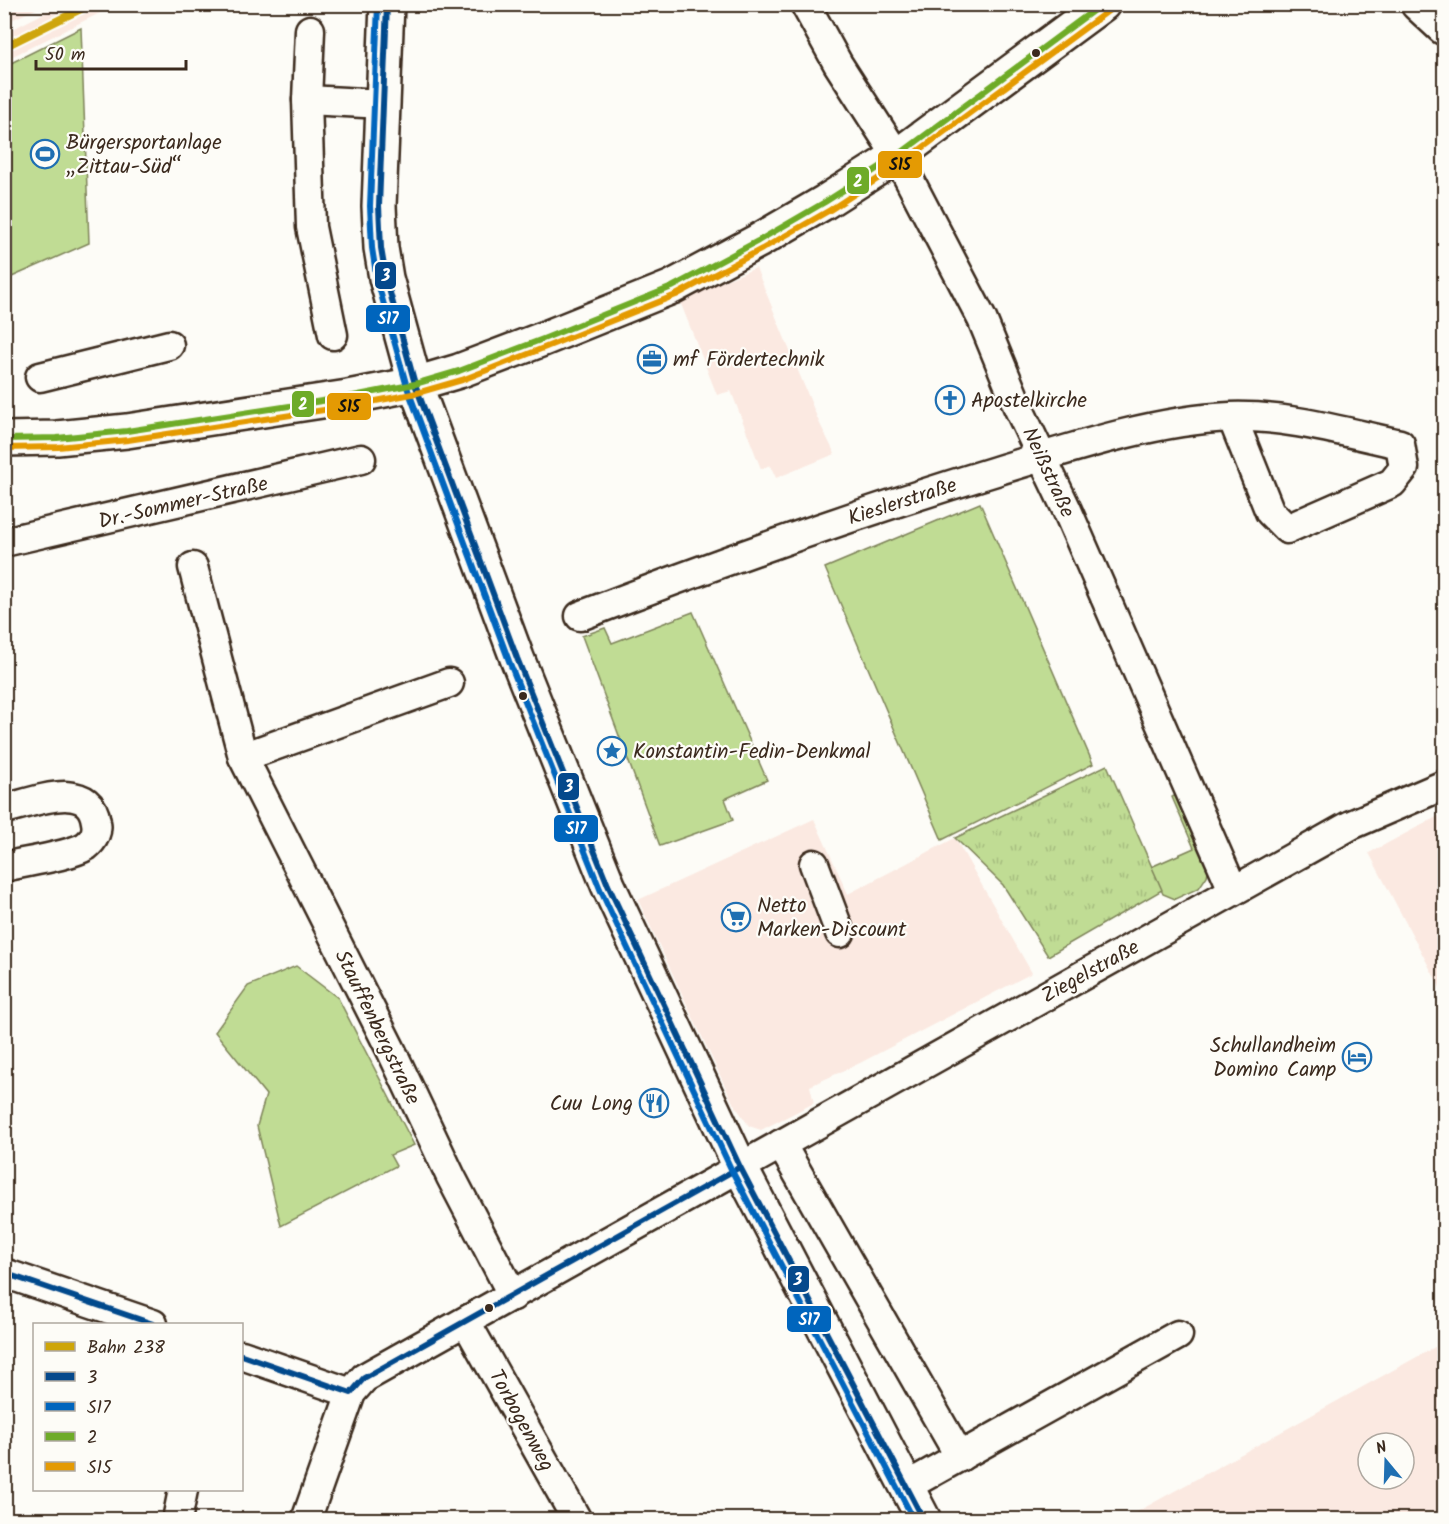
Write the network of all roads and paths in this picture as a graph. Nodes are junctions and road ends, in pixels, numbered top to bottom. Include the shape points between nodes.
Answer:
1 (387, 4) edge
2 (805, 4) edge
3 (1103, 4) edge
4 (1418, 4) edge
5 (1444, 28) edge
6 (309, 30) dead end
7 (307, 100) junction
8 (384, 104) junction
9 (897, 156) junction
10 (333, 335) dead end
11 (169, 345) dead end
12 (40, 377) dead end
13 (415, 384) junction
14 (1232, 417) junction
15 (4, 439) edge
16 (1042, 457) junction
17 (361, 459) dead end
18 (4, 542) edge
19 (193, 567) dead end
20 (580, 616) dead end
21 (448, 683) dead end
22 (243, 757) junction
23 (1444, 785) edge
24 (4, 809) edge
25 (814, 864) dead end
26 (4, 867) edge
27 (1233, 890) junction
28 (840, 933) dead end
29 (781, 1144) junction
30 (740, 1167) junction
31 (4, 1273) edge
32 (513, 1296) junction
33 (466, 1322) junction
34 (150, 1323) edge
35 (1179, 1335) dead end
36 (243, 1355) edge
37 (351, 1393) junction
38 (960, 1456) junction
39 (906, 1486) junction
40 (183, 1491) edge
41 (177, 1520) edge
42 (306, 1520) edge
43 (577, 1520) edge
44 (924, 1520) edge

1 - 8 main road
2 - 9 street, Neißstraße
3 - 9 main road
4 - 5 main road
6 - 7 street
7 - 8 street
7 - 10 street via 311,227
8 - 13 main road via 381,248
9 - 13 main road via 758,241 672,287 459,371
9 - 16 street, Neißstraße via 982,319
11 - 12 street
13 - 15 main road via 127,431
13 - 30 main road via 517,658 608,885
14 - 14 street, Kieslerstraße via 1282,420 1400,444 1404,468 1392,483 1287,528 1270,512
14 - 16 street, Kieslerstraße via 1185,420
16 - 20 street, Kieslerstraße via 812,530
16 - 27 street, Neißstraße
17 - 18 street, Dr.-Sommer-Straße
19 - 22 street, Stauffenbergstraße
21 - 22 street
22 - 32 street, Stauffenbergstraße
23 - 27 street, Ziegelstraße via 1351,825
24 - 26 street via 76,796 89,804 96,823 94,838 83,848
25 - 28 street
27 - 29 street, Ziegelstraße
29 - 30 street, Ziegelstraße
29 - 38 street
30 - 32 street, Ziegelstraße
30 - 39 main road
31 - 34 street
32 - 33 street, Ziegelstraße
33 - 37 street, Ziegelstraße via 383,1366 364,1378
33 - 43 street, Torbogenweg
35 - 38 street
36 - 37 street
37 - 42 street
38 - 39 street
39 - 44 main road
40 - 41 street

